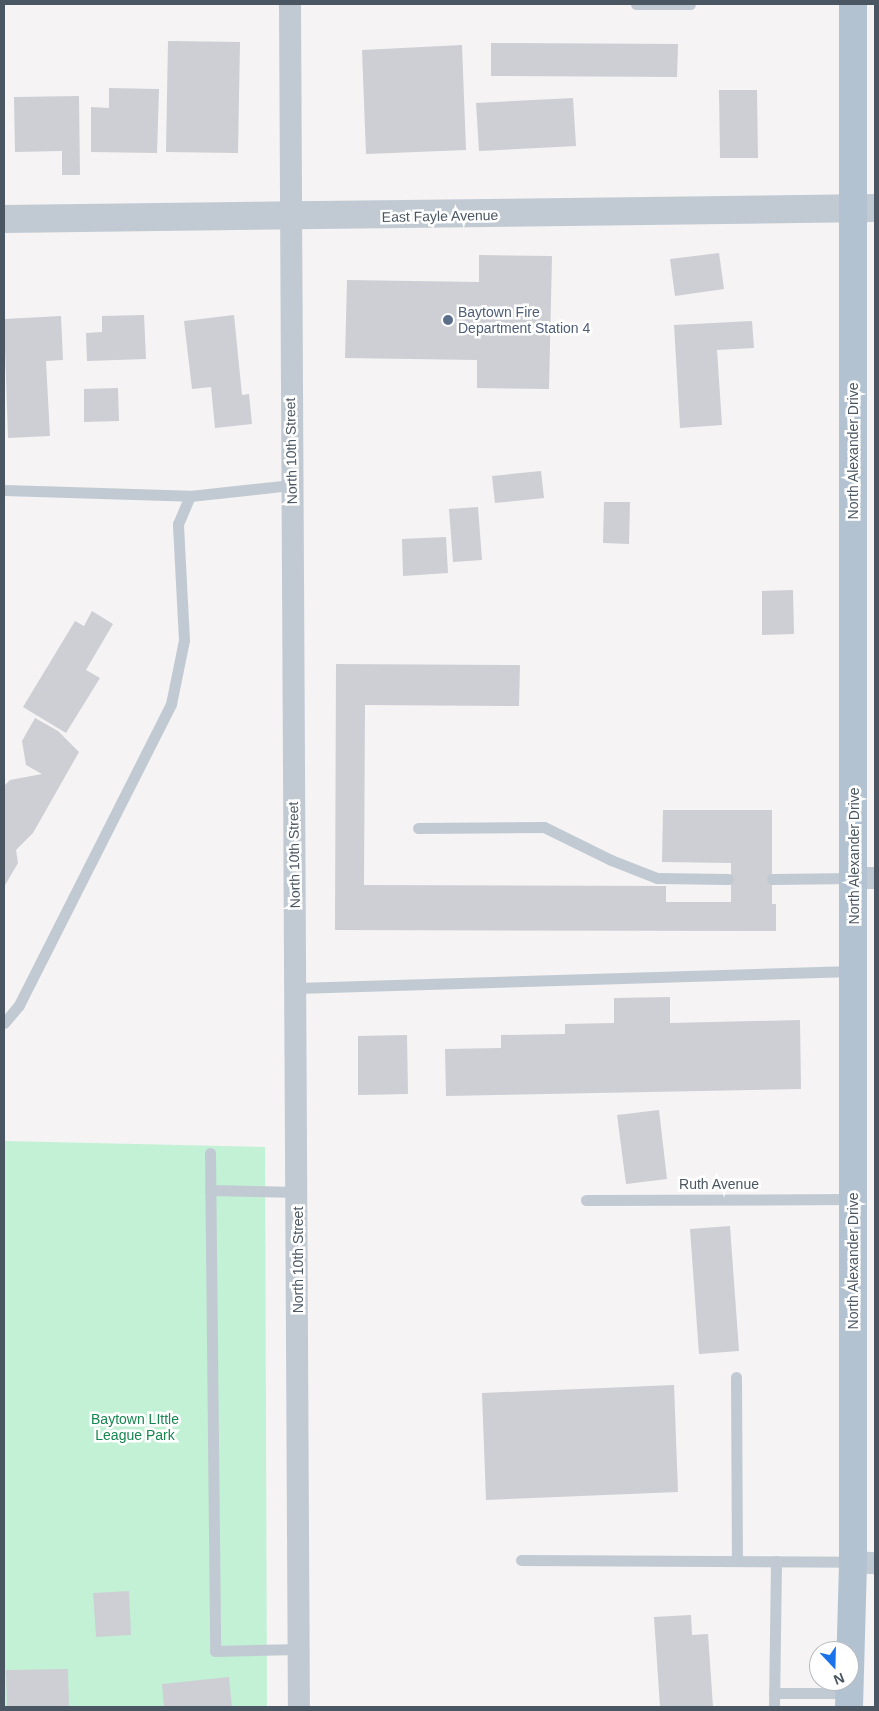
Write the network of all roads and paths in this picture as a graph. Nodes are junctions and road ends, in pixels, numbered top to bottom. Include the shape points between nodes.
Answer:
1 (290, 4) edge
2 (636, 4) edge
3 (690, 4) edge
4 (852, 4) edge
5 (864, 209) edge
6 (290, 217) junction
7 (4, 219) edge
8 (292, 485) junction
9 (4, 490) edge
10 (190, 496) junction
11 (418, 828) dead end
12 (865, 878) edge
13 (772, 879) dead end
14 (728, 880) dead end
15 (853, 970) junction
16 (296, 988) junction
17 (4, 1023) edge
18 (210, 1153) dead end
19 (210, 1190) junction
20 (298, 1192) junction
21 (853, 1199) junction
22 (586, 1200) dead end
23 (736, 1376) dead end
24 (521, 1560) dead end
25 (737, 1561) junction
26 (776, 1562) junction
27 (864, 1562) edge
28 (299, 1649) junction
29 (774, 1693) junction
30 (849, 1700) edge
31 (299, 1707) edge
32 (774, 1707) edge

1 - 6 street, North 10th Street
2 - 3 lane
4 - 5 main road, North Alexander Drive
5 - 6 street, East Fayle Avenue
5 - 12 main road, North Alexander Drive
6 - 7 street, East Fayle Avenue
6 - 8 street, North 10th Street
8 - 10 lane
8 - 16 street, North 10th Street
9 - 10 lane
10 - 17 lane via 178,524 184,640 171,704 18,1005
11 - 14 lane via 544,827 611,860 657,878
12 - 13 lane
12 - 15 main road, North Alexander Drive
15 - 16 lane
15 - 21 main road, North Alexander Drive
16 - 20 street, North 10th Street
18 - 19 lane
19 - 20 lane
19 - 28 lane via 215,1651
20 - 28 street, North 10th Street
21 - 22 lane, Ruth Avenue
21 - 27 main road, North Alexander Drive
23 - 25 lane
24 - 25 lane
25 - 26 lane
26 - 27 lane
26 - 29 lane
27 - 30 main road, North Alexander Drive
28 - 31 street, North 10th Street
29 - 30 lane
29 - 32 lane

